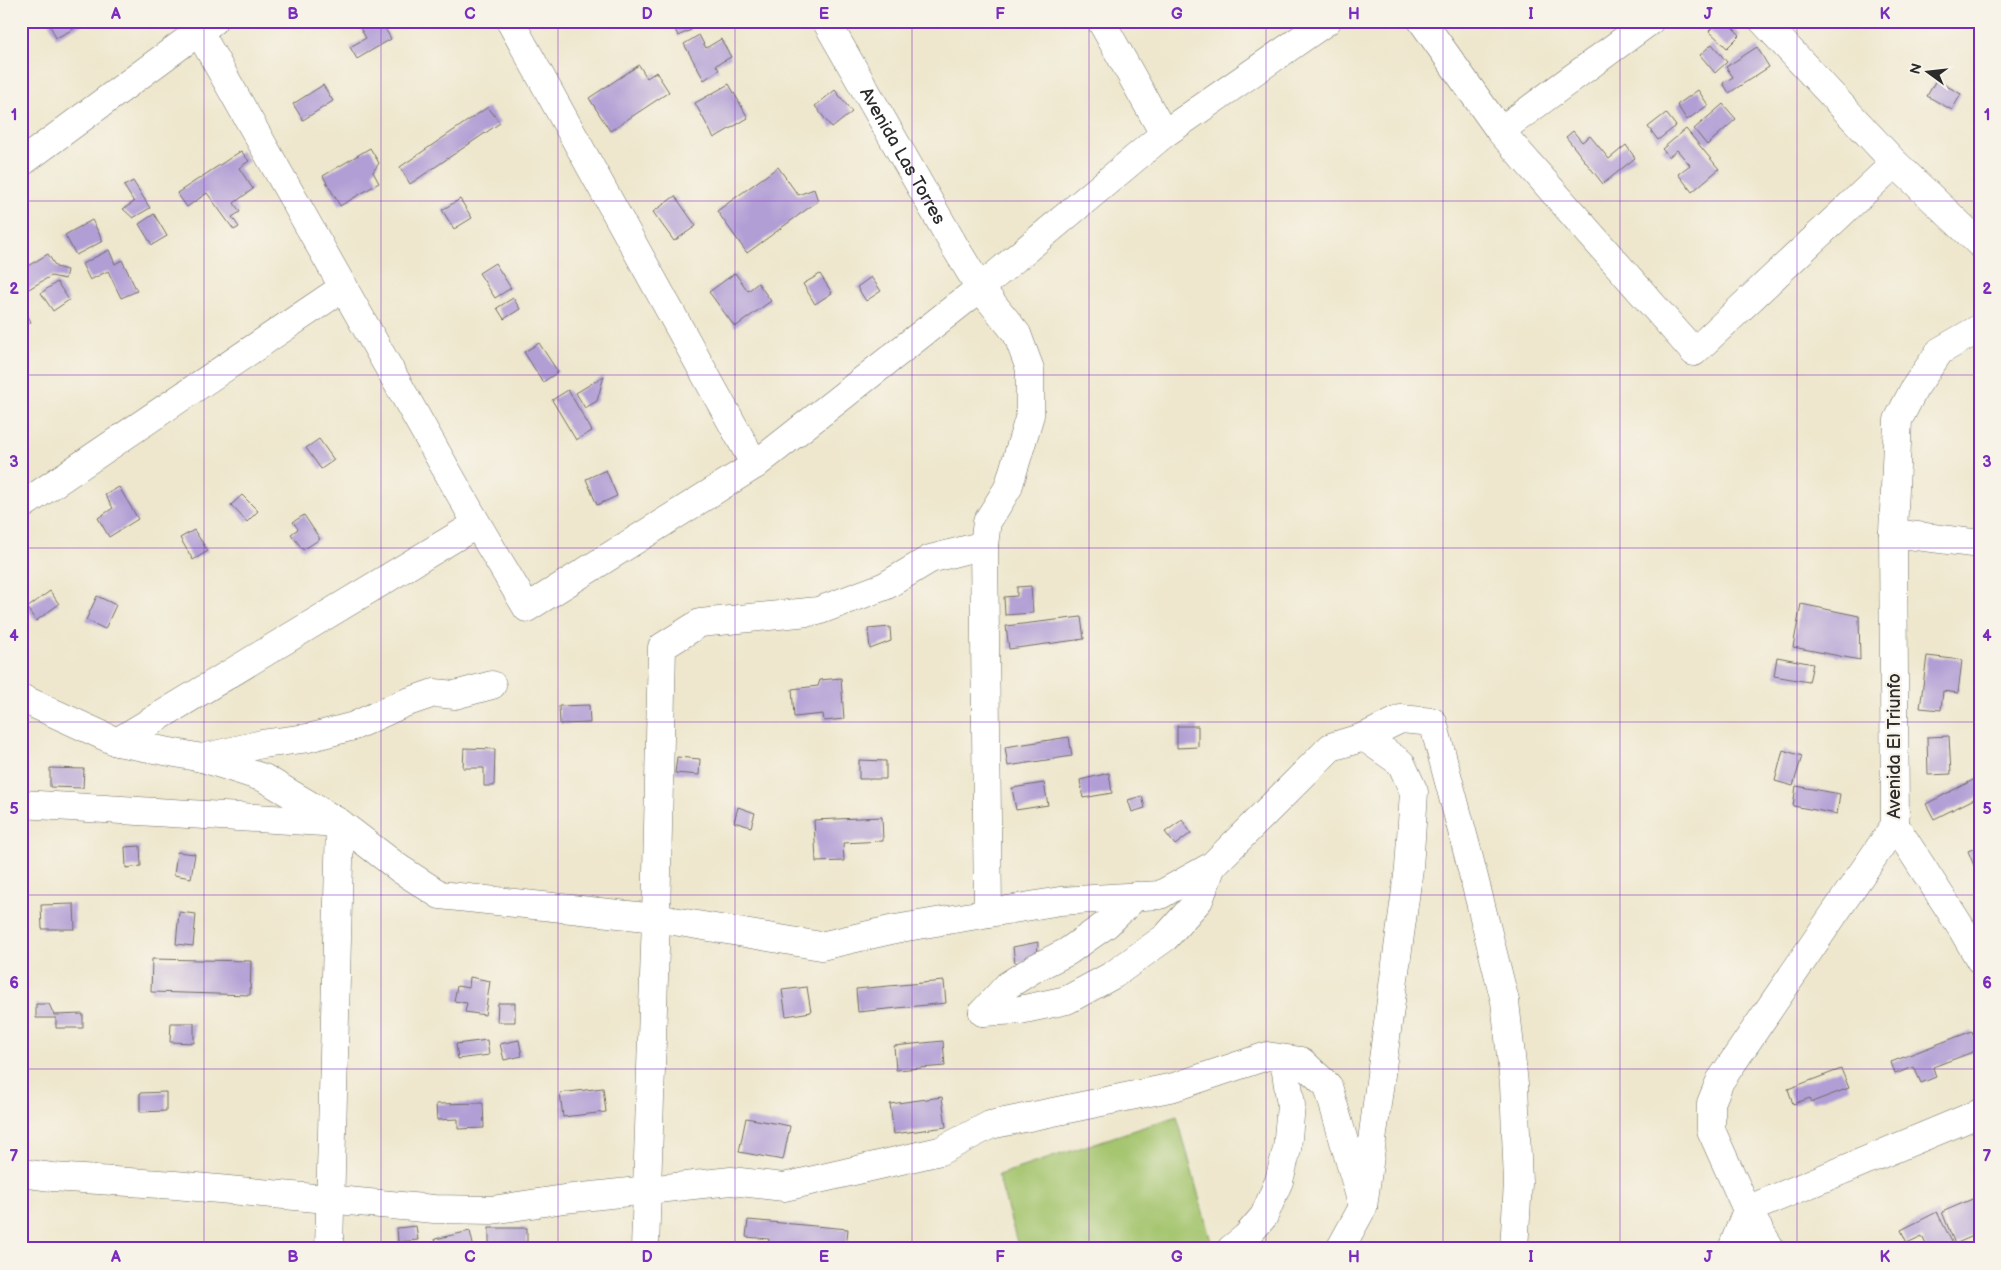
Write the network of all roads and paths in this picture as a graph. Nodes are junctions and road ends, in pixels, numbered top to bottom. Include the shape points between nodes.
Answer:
1 (510, 21) edge
2 (826, 21) edge
3 (1101, 21) edge
4 (1327, 21) edge
5 (1422, 21) edge
6 (1650, 21) edge
7 (1763, 21) edge
8 (202, 25) edge
9 (1500, 131) junction
10 (1164, 134) junction
11 (1895, 163) junction
12 (21, 164) edge
13 (1980, 244) edge
14 (344, 287) junction
15 (980, 288) junction
16 (1980, 328) edge
17 (755, 465) junction
18 (21, 506) edge
19 (477, 524) junction
20 (1893, 534) junction
21 (1980, 544) edge
22 (984, 545) junction
23 (492, 685) dead end
24 (21, 698) edge
25 (1364, 737) junction
26 (117, 742) junction
27 (202, 758) junction
28 (21, 804) edge
29 (21, 817) edge
30 (340, 823) junction
31 (1895, 825) junction
32 (1212, 866) junction
33 (1136, 896) junction
34 (988, 913) junction
35 (656, 918) junction
36 (1980, 960) edge
37 (1284, 1058) junction
38 (1980, 1113) edge
39 (21, 1173) edge
40 (646, 1190) junction
41 (330, 1199) junction
42 (1362, 1207) junction
43 (1747, 1210) junction
44 (328, 1249) edge
45 (645, 1249) edge
46 (1231, 1249) edge
47 (1340, 1249) edge
48 (1514, 1249) edge
49 (1732, 1249) edge
50 (1771, 1249) edge

1 - 17 street
2 - 15 street, Avenida Las Torres
3 - 10 street
4 - 10 street
5 - 9 street
6 - 9 street
7 - 11 street
8 - 12 street
8 - 14 street
9 - 11 street via 1694,352
10 - 15 street
11 - 13 street
14 - 18 street
14 - 19 street
15 - 17 street
15 - 22 street, Avenida Las Torres via 1017,334 1030,369 1030,415 1008,488 987,522
16 - 20 street, Avenida El Triunfo via 1940,351 1898,420
17 - 19 street via 527,608
19 - 26 street
20 - 21 street
20 - 31 street, Avenida El Triunfo
22 - 34 street, Avenida Las Torres
22 - 35 street via 930,559 885,586 818,611 700,623 662,648
23 - 27 street via 455,695 434,693 354,726 308,738 262,744
24 - 26 street
25 - 32 street via 1332,747
25 - 42 street via 1401,764 1414,792 1409,868
25 - 48 street via 1400,719 1433,722 1505,1001 1514,1084 1518,1183
26 - 27 street
27 - 30 street via 264,778
28 - 29 street
28 - 30 street
30 - 35 street via 400,870 440,895
30 - 41 street
31 - 36 street
31 - 43 street, Avenida El Triunfo via 1720,1081 1711,1103 1711,1130
32 - 33 street via 1160,895
32 - 33 street via 1199,900 1166,937 1113,975 1067,1000 1020,1010 983,1012 1008,985 1067,952 1107,924
33 - 34 street via 1060,902
34 - 35 street via 821,946
35 - 40 street
37 - 40 street via 1267,1056 1174,1088 990,1125 940,1151 784,1187 731,1181
37 - 42 street via 1301,1061 1328,1086
37 - 46 street via 1291,1105 1287,1149 1279,1181 1264,1216
38 - 43 street
39 - 41 street
40 - 41 street via 492,1210 434,1209
40 - 45 street
41 - 44 street
42 - 47 street
43 - 49 street
43 - 50 street, Avenida El Triunfo

